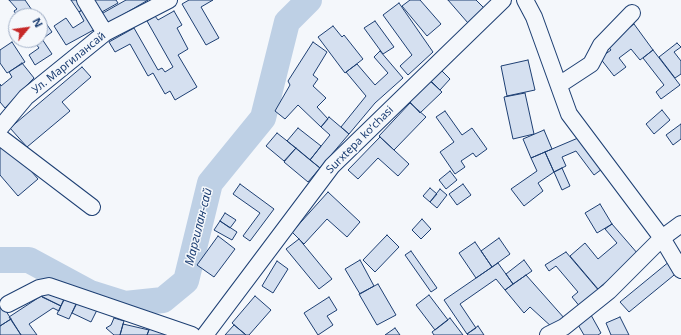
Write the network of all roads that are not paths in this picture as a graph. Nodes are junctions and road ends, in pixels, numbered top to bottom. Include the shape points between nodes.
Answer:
1 (85, 0) edge
2 (169, 0) edge
3 (503, 0) edge
4 (525, 0) edge
5 (632, 13) dead end
6 (105, 33) junction
7 (558, 84) junction
8 (0, 128) edge
9 (0, 137) edge
10 (92, 208) dead end
11 (681, 224) edge
12 (662, 238) junction
13 (681, 270) edge
14 (8, 304) dead end
15 (192, 335) edge
16 (205, 335) edge
17 (548, 335) edge

1 - 6 street
2 - 6 street, Ул. Маргилансай
3 - 16 street, Surxtepa koʻchasi via 332,166
4 - 7 street via 534,17
5 - 7 street via 601,45 591,64
6 - 8 street, Ул. Маргилансай via 26,97
7 - 12 street via 569,114
9 - 10 street
11 - 12 street
12 - 13 street
12 - 17 street via 609,291 564,327
14 - 15 street via 39,288 49,286

